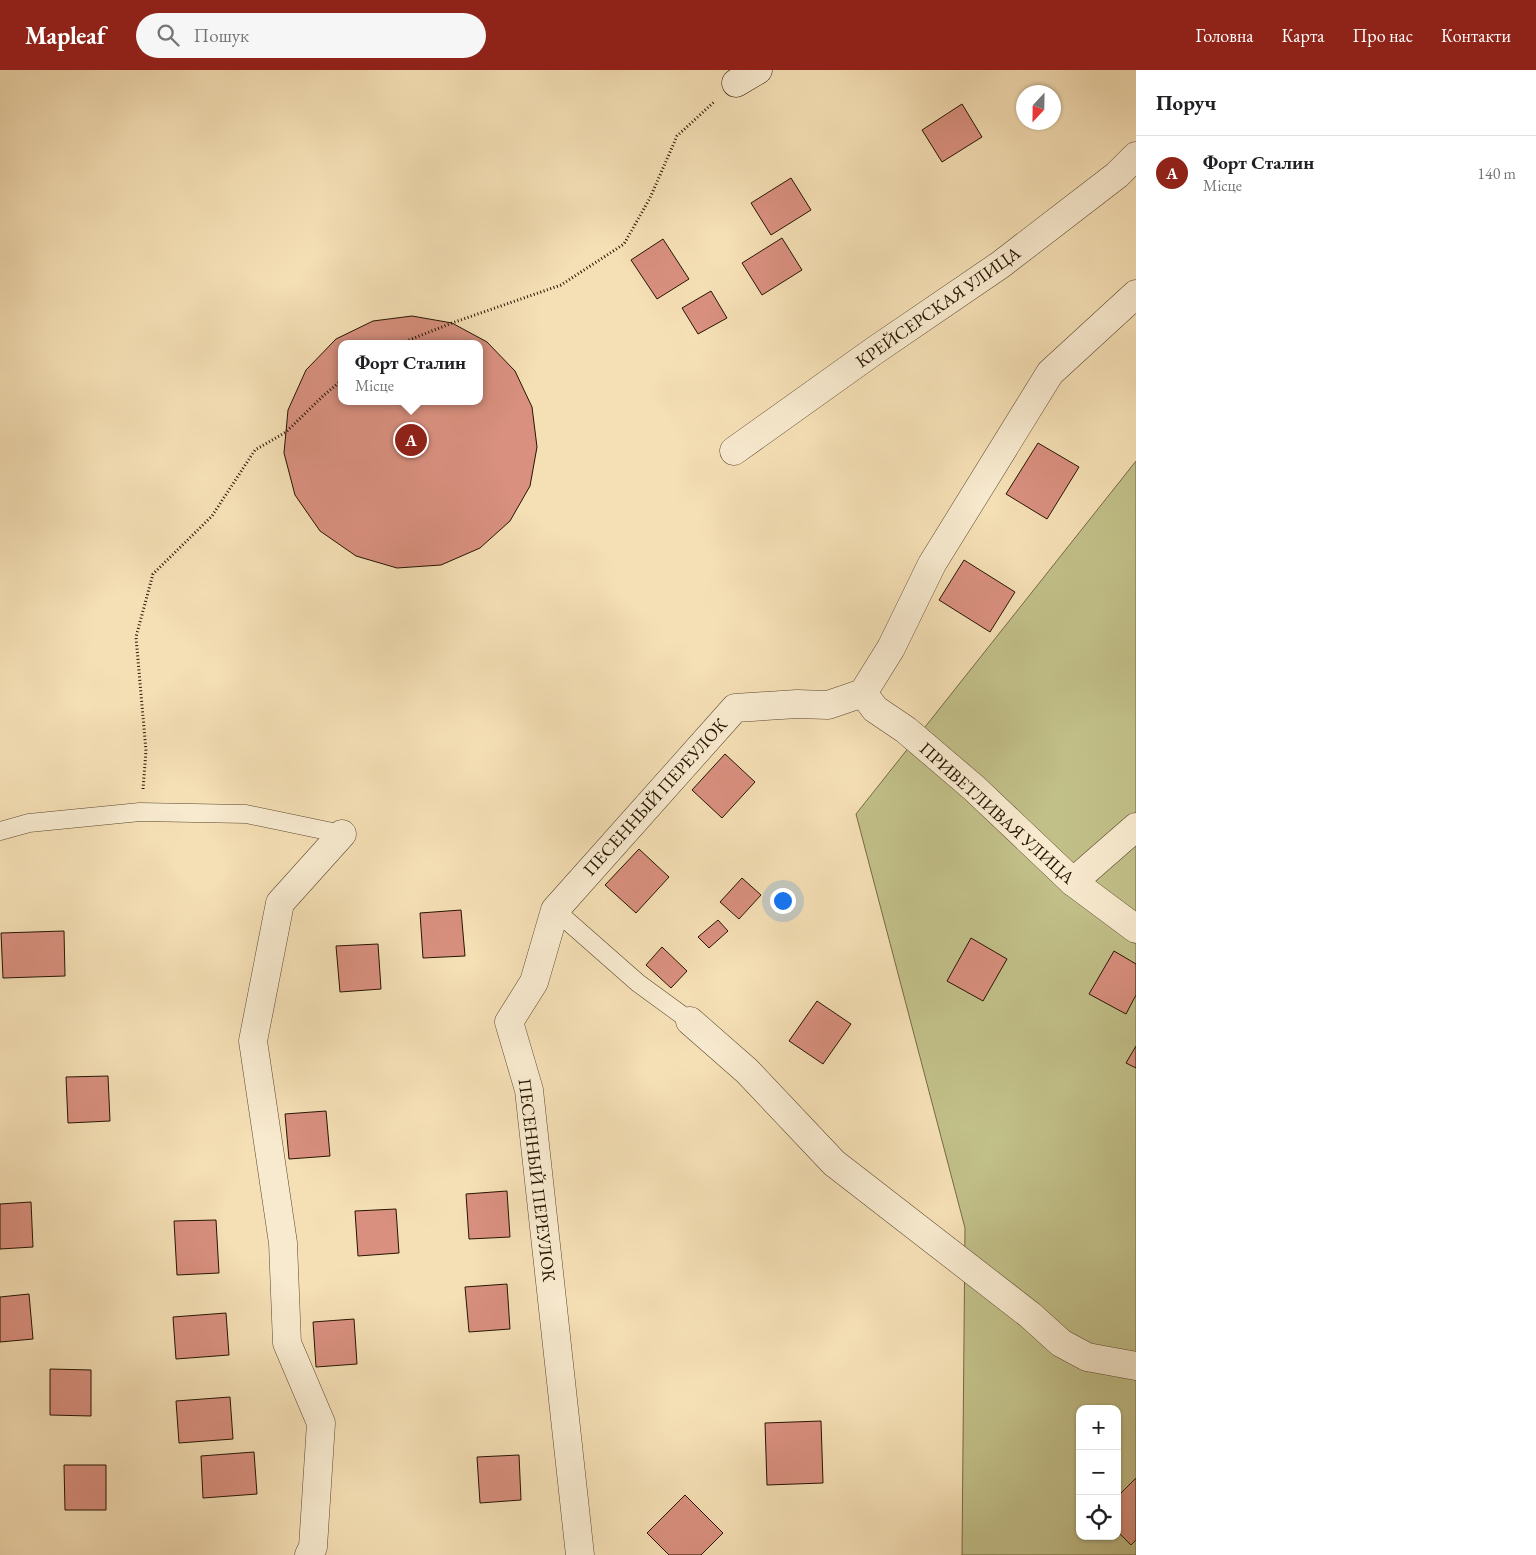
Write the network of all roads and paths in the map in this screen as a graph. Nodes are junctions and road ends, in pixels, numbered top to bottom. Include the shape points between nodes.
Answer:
1 (747, 76) edge
2 (1136, 156) edge
3 (1136, 294) edge
4 (409, 340) edge
5 (338, 383) edge
6 (734, 451) dead end
7 (862, 693) junction
8 (140, 812) junction
9 (1136, 827) edge
10 (0, 831) edge
11 (342, 834) joint
12 (1073, 882) junction
13 (554, 910) junction
14 (1136, 929) edge
15 (690, 1021) joint
16 (1136, 1366) edge
17 (309, 1555) edge
18 (580, 1555) edge

1 - 4 path via 678,136 650,198 624,244 561,285
2 - 6 street, КРЕЙСЕРСКАЯ УЛИЦА via 1117,175 1000,265
3 - 7 street via 1050,373 932,564 891,648
5 - 8 path via 286,432 255,450 212,516 154,574 136,637 146,751
7 - 12 street, ПРИВЕТЛИВАЯ УЛИЦА via 875,709 906,730 974,788
7 - 13 street, ПЕСЕННЫЙ ПЕРЕУЛОК via 828,705 735,708
8 - 10 lane via 29,823
8 - 11 lane via 246,814
9 - 12 street
11 - 17 street via 280,903 253,1041 283,1243 287,1343 321,1423
12 - 14 street, ПРИВЕТЛИВАЯ УЛИЦА
13 - 15 lane via 638,983
13 - 18 street, ПЕСЕННЫЙ ПЕРЕУЛОК via 534,982 509,1022 529,1090
15 - 16 street via 747,1071 834,1163 1061,1343 1087,1357

